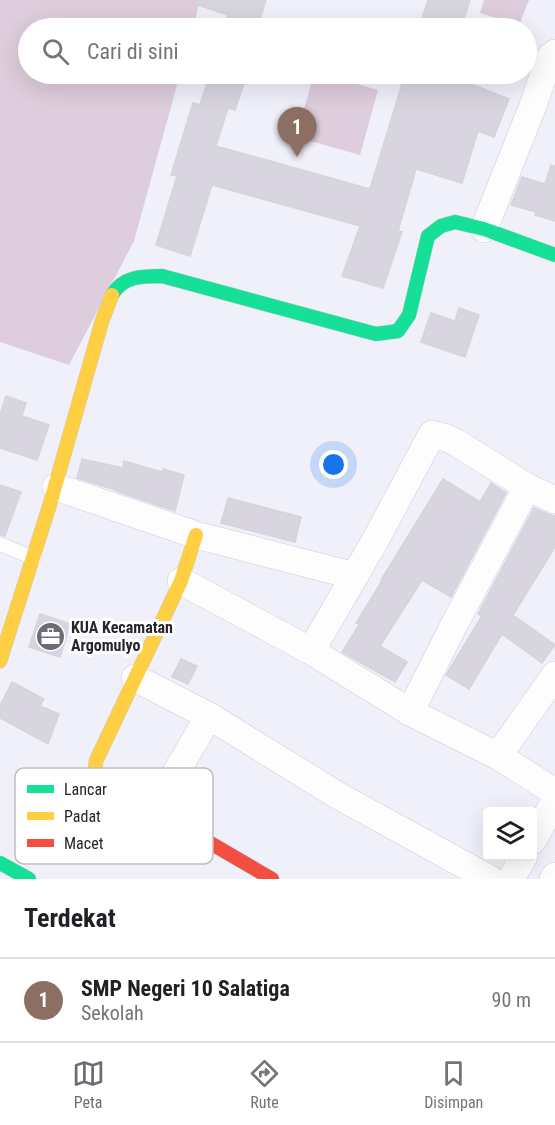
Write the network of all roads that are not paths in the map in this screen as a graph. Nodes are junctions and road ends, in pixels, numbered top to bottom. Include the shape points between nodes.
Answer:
1 (555, 53) edge
2 (484, 229) junction
3 (555, 255) edge
4 (56, 487) junction
5 (527, 487) junction
6 (555, 500) edge
7 (196, 535) junction
8 (0, 544) edge
9 (34, 558) junction
10 (355, 576) junction
11 (181, 581) junction
12 (311, 651) junction
13 (0, 661) edge
14 (555, 675) edge
15 (135, 678) junction
16 (410, 712) junction
17 (209, 716) junction
18 (498, 756) junction
19 (95, 768) edge
20 (179, 768) edge
21 (555, 792) edge
22 (555, 801) edge
23 (537, 832) edge
24 (213, 844) edge
25 (521, 861) edge
26 (0, 863) edge
27 (29, 879) edge
28 (272, 879) edge
29 (490, 879) edge
30 (511, 879) edge

1 - 2 street via 549,58
2 - 3 street
2 - 4 street via 455,222 428,236 409,315 398,331 376,334 162,276 127,280 116,288 106,310
4 - 7 street
4 - 9 street
5 - 6 street
5 - 10 street via 457,444 432,435
5 - 16 street
7 - 10 street
7 - 11 street
8 - 9 lane
9 - 13 street
10 - 12 street
11 - 12 street
11 - 15 street
12 - 16 street
14 - 18 street
15 - 17 street
15 - 19 street
16 - 18 street
17 - 20 street
17 - 29 street via 337,795
18 - 21 street
22 - 23 street
24 - 28 street
25 - 30 street
26 - 27 street

